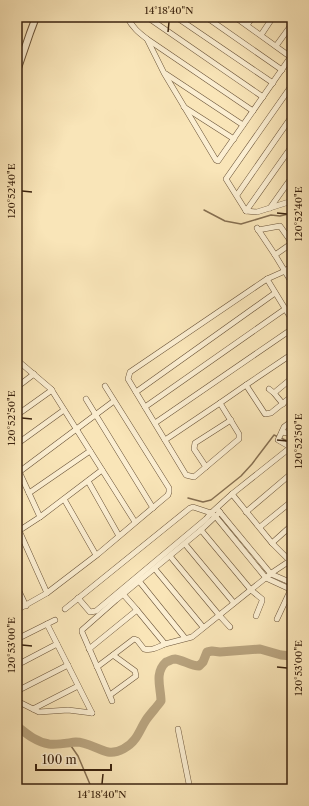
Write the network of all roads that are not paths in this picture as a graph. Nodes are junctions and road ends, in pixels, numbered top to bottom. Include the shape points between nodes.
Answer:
1 (36, 17) edge
2 (127, 17) edge
3 (147, 17) edge
4 (176, 17) edge
5 (206, 17) edge
6 (235, 17) edge
7 (253, 17) edge
8 (274, 17) edge
9 (292, 24) edge
10 (247, 25) junction
11 (261, 35) junction
12 (147, 39) junction
13 (276, 46) junction
14 (292, 57) edge
15 (282, 70) junction
16 (17, 71) edge
17 (164, 73) junction
18 (272, 83) junction
19 (292, 85) edge
20 (263, 97) junction
21 (183, 107) junction
22 (253, 111) junction
23 (292, 116) edge
24 (243, 125) junction
25 (234, 139) junction
26 (292, 146) edge
27 (292, 177) edge
28 (237, 195) junction
29 (292, 201) edge
30 (270, 208) junction
31 (246, 211) junction
32 (292, 243) edge
33 (275, 255) junction
34 (292, 266) edge
35 (285, 271) junction
36 (267, 279) junction
37 (292, 283) edge
38 (276, 293) junction
39 (285, 309) junction
40 (292, 320) edge
41 (292, 328) edge
42 (292, 354) edge
43 (17, 360) edge
44 (34, 374) junction
45 (292, 378) edge
46 (246, 385) junction
47 (105, 386) dead end
48 (17, 387) edge
49 (269, 389) dead end
50 (52, 390) junction
51 (136, 392) junction
52 (274, 393) junction
53 (292, 396) edge
54 (86, 399) dead end
55 (114, 401) junction
56 (220, 403) junction
57 (282, 404) junction
58 (145, 407) junction
59 (64, 410) junction
60 (96, 414) junction
61 (17, 415) edge
62 (231, 420) junction
63 (292, 421) edge
64 (155, 423) junction
65 (76, 429) junction
66 (292, 434) edge
67 (280, 435) junction
68 (165, 440) junction
69 (17, 444) edge
70 (291, 448) edge
71 (90, 451) junction
72 (206, 467) junction
73 (18, 469) edge
74 (102, 470) junction
75 (292, 473) edge
76 (88, 481) junction
77 (29, 493) junction
78 (232, 494) junction
79 (64, 499) junction
80 (292, 501) edge
81 (153, 508) junction
82 (216, 508) junction
83 (220, 512) junction
84 (246, 512) junction
85 (214, 515) junction
86 (40, 517) junction
87 (135, 522) junction
88 (292, 525) edge
89 (260, 527) junction
90 (18, 530) edge
91 (202, 530) junction
92 (120, 536) junction
93 (272, 542) junction
94 (185, 544) junction
95 (96, 555) junction
96 (170, 556) junction
97 (291, 561) edge
98 (154, 569) junction
99 (271, 574) junction
100 (266, 578) junction
101 (139, 581) junction
102 (292, 583) edge
103 (17, 587) edge
104 (251, 590) junction
105 (291, 590) edge
106 (47, 593) junction
107 (123, 594) junction
108 (78, 598) junction
109 (114, 599) junction
110 (234, 603) junction
111 (26, 606) junction
112 (64, 609) dead end
113 (17, 610) edge
114 (137, 610) junction
115 (219, 615) junction
116 (256, 616) dead end
117 (277, 619) dead end
118 (55, 620) dead end
119 (47, 624) junction
120 (203, 627) junction
121 (230, 627) dead end
122 (185, 638) junction
123 (17, 639) edge
124 (58, 644) junction
125 (165, 644) junction
126 (89, 649) junction
127 (113, 655) junction
128 (17, 665) edge
129 (68, 665) junction
130 (97, 667) junction
131 (78, 686) junction
132 (17, 690) edge
133 (110, 695) junction
134 (17, 701) edge
135 (112, 701) dead end
136 (33, 709) junction
137 (178, 729) dead end
138 (190, 789) edge

1 - 16 street
2 - 12 street via 131,25
3 - 20 street
4 - 18 street
5 - 15 street
6 - 10 street
7 - 10 street
8 - 11 street
9 - 13 street
10 - 11 street
11 - 13 street
12 - 17 street
12 - 22 street
13 - 14 street
14 - 15 street
15 - 18 street
17 - 21 street
17 - 24 street
18 - 20 street
19 - 28 street via 226,179
20 - 22 street
21 - 25 street
21 - 25 street via 216,160 218,161
22 - 24 street
23 - 28 street
24 - 25 street
26 - 31 street
27 - 30 street
28 - 31 street
29 - 30 street
30 - 31 street via 257,212
32 - 33 street
32 - 33 street via 280,226 257,229
33 - 35 street
34 - 35 street
35 - 36 street
35 - 37 street
36 - 38 street
36 - 51 street via 130,372 128,378
38 - 39 street
38 - 51 street
39 - 40 street
39 - 58 street
41 - 64 street
42 - 46 street
43 - 44 street
44 - 48 street
44 - 50 street
45 - 52 street
46 - 56 street
46 - 57 street via 265,414 271,413
47 - 55 street
49 - 52 street
50 - 59 street
50 - 61 street
51 - 58 street
52 - 57 street
53 - 57 street
54 - 60 street
55 - 60 street
55 - 81 street via 169,488 168,495
56 - 62 street
56 - 68 street
58 - 64 street
59 - 65 street
59 - 69 street
60 - 65 street
60 - 81 street
62 - 72 street via 240,434 239,439
62 - 72 street via 195,443 194,449
63 - 67 street
64 - 68 street
65 - 71 street
65 - 73 street
66 - 67 street
67 - 70 street via 278,440
68 - 72 street via 186,475 194,477
70 - 78 street
71 - 74 street
71 - 77 street
73 - 77 street
74 - 76 street
74 - 87 street
75 - 84 street
76 - 79 street
76 - 92 street
77 - 86 street
78 - 82 street
78 - 84 street
79 - 86 street
79 - 95 street
80 - 89 street
81 - 87 street
82 - 83 street
82 - 85 street
83 - 85 street
83 - 99 street
84 - 89 street
85 - 91 street
85 - 100 street
85 - 108 street via 190,508
85 - 109 street via 206,519
86 - 90 street
87 - 92 street
88 - 93 street
89 - 93 street
90 - 106 street
91 - 94 street
91 - 104 street
92 - 95 street
93 - 97 street
94 - 96 street
94 - 110 street
95 - 106 street
96 - 98 street
96 - 115 street
97 - 99 street
98 - 101 street
98 - 120 street
99 - 100 street
99 - 102 street
100 - 104 street
100 - 105 street
101 - 107 street
101 - 122 street
103 - 111 street
104 - 110 street
104 - 116 street via 262,600
105 - 117 street
106 - 111 street
107 - 109 street
107 - 114 street
108 - 109 street via 90,612
108 - 112 street
109 - 126 street via 82,630
110 - 115 street
111 - 113 street
114 - 125 street
114 - 126 street
115 - 120 street
115 - 121 street
118 - 119 street
119 - 123 street
119 - 124 street
120 - 122 street
122 - 125 street
124 - 128 street
124 - 129 street
125 - 127 street via 148,650 134,639
126 - 130 street
127 - 130 street
127 - 133 street via 135,671 136,676
129 - 131 street
129 - 132 street
130 - 133 street
131 - 136 street
131 - 136 street via 92,713 68,710 39,712
133 - 135 street
134 - 136 street
137 - 138 street

